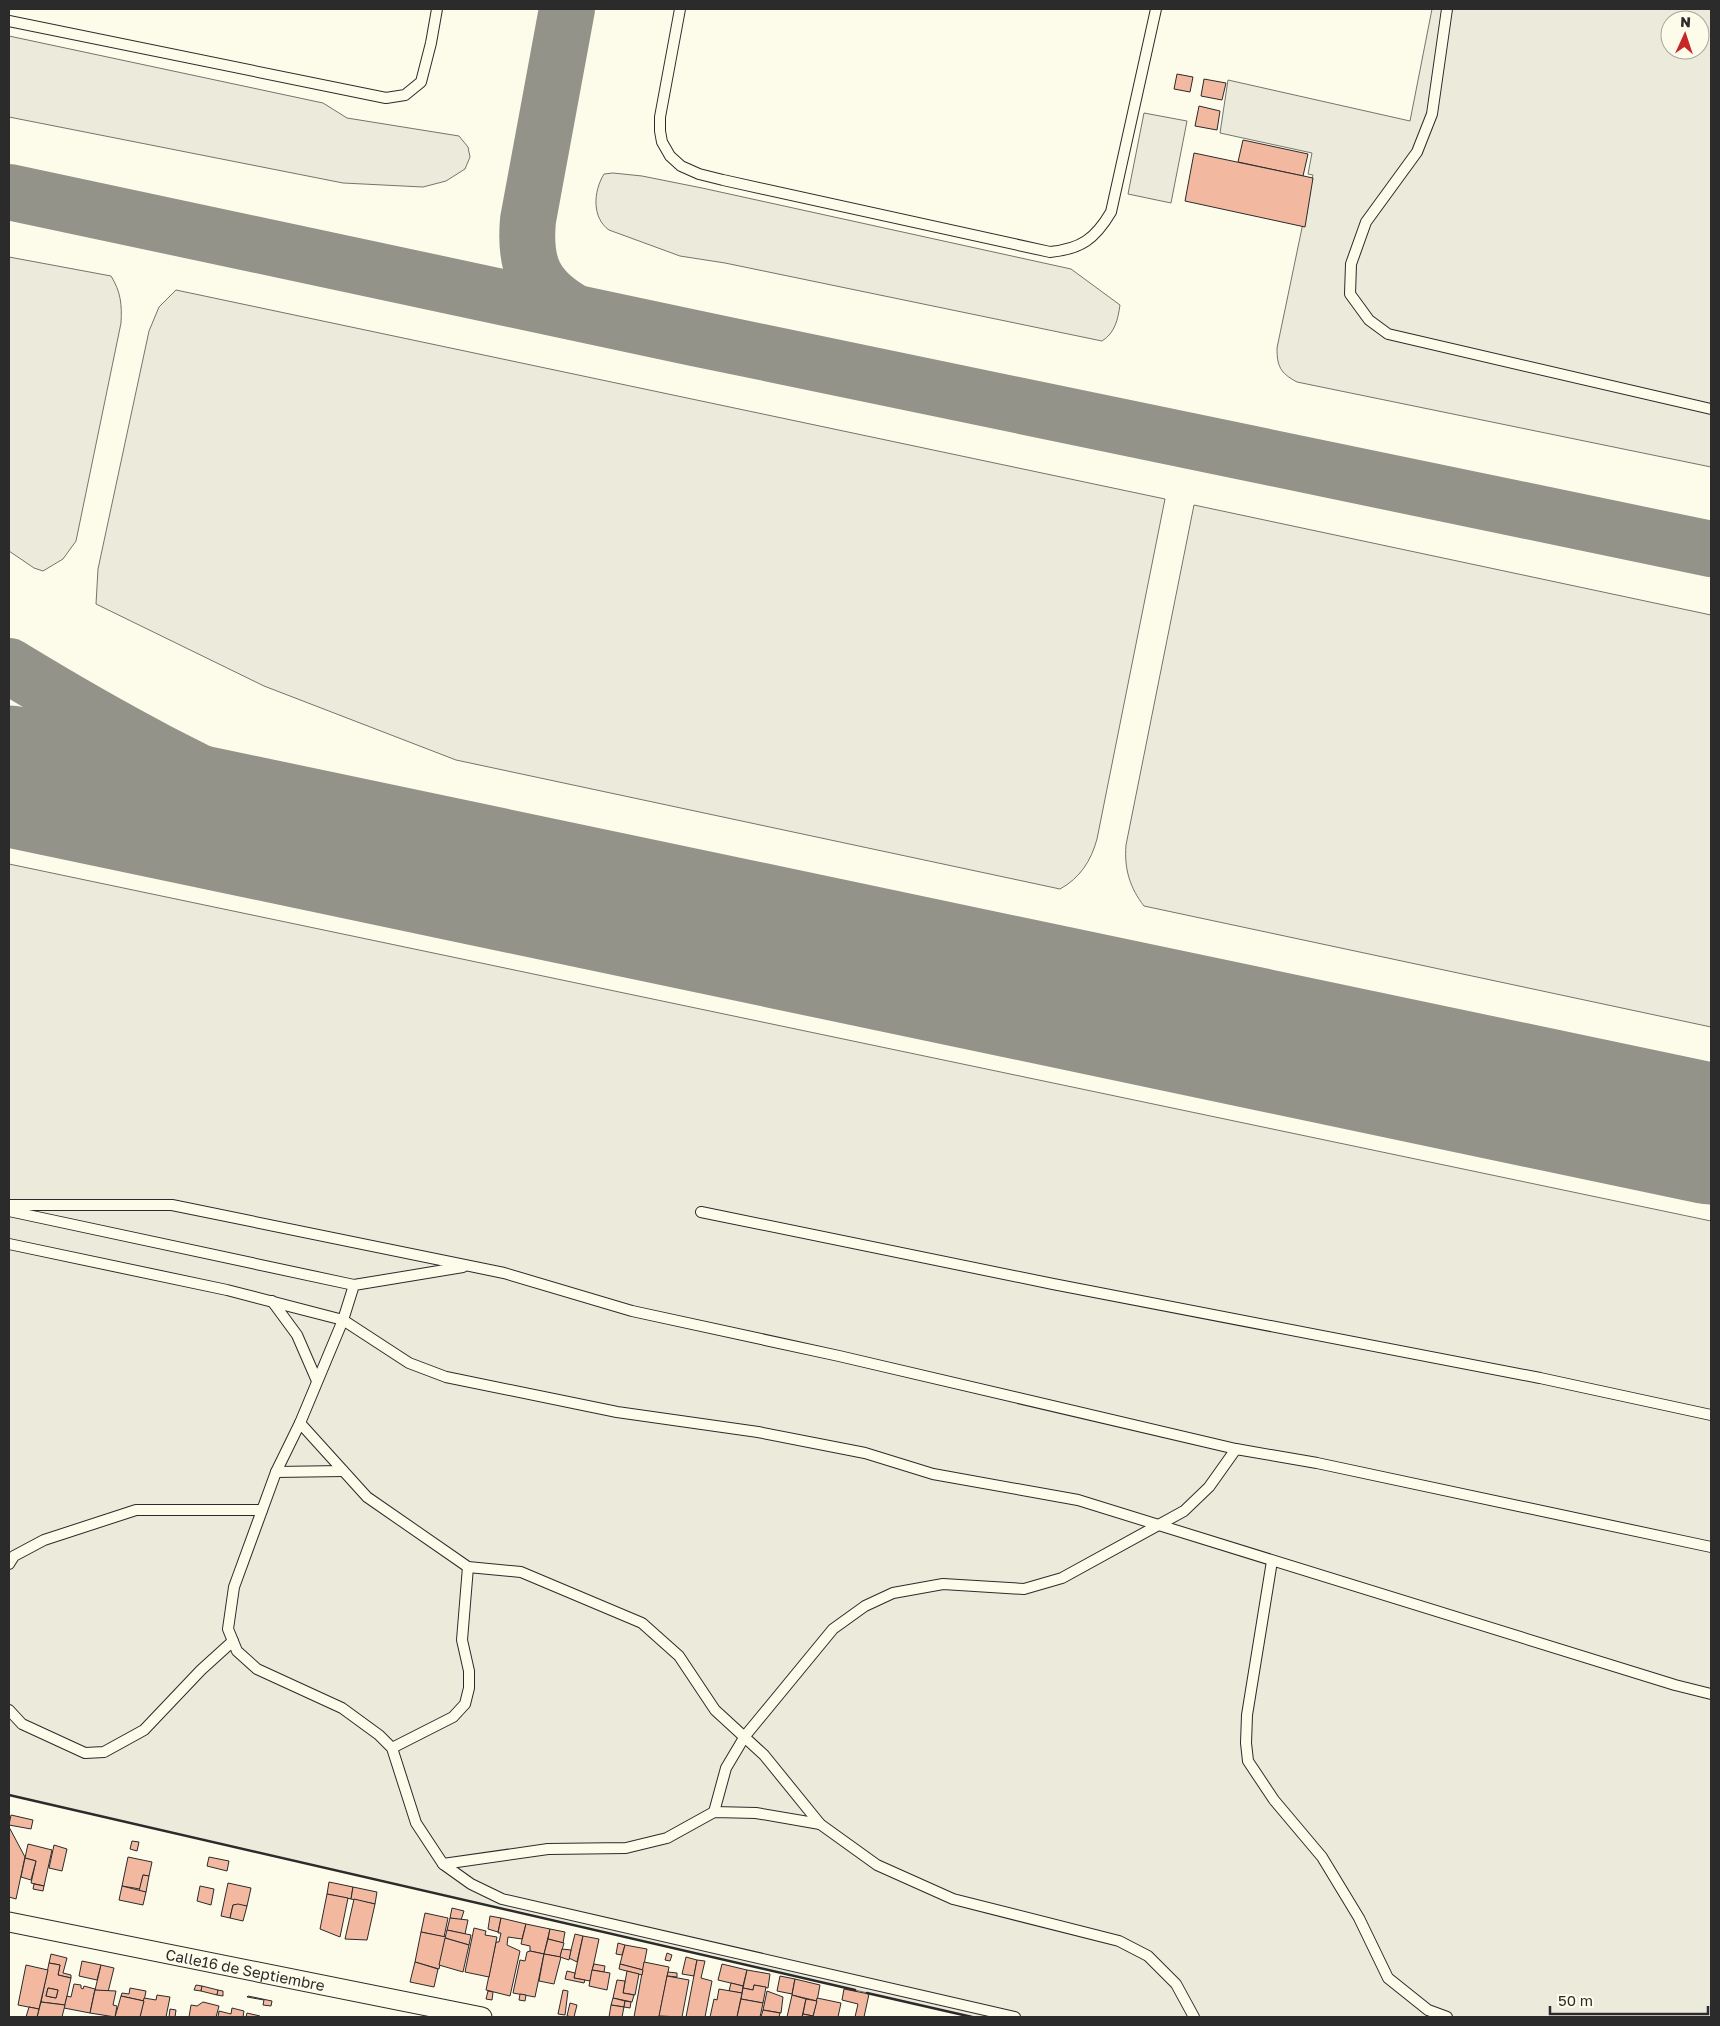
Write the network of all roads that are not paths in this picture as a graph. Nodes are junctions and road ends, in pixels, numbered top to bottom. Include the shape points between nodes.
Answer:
1 (437, 9) edge
2 (680, 9) edge
3 (1156, 9) edge
4 (1447, 9) edge
5 (9, 21) edge
6 (1711, 409) edge
7 (9, 1205) edge
8 (9, 1211) edge
9 (701, 1212) dead end
10 (9, 1244) edge
11 (470, 1266) junction
12 (354, 1285) junction
13 (272, 1301) junction
14 (343, 1320) junction
15 (317, 1381) junction
16 (1711, 1416) edge
17 (300, 1423) junction
18 (1236, 1449) junction
19 (343, 1471) junction
20 (276, 1472) junction
21 (262, 1510) junction
22 (1158, 1524) junction
23 (1711, 1548) edge
24 (1272, 1562) junction
25 (9, 1564) edge
26 (468, 1567) junction
27 (233, 1641) junction
28 (1711, 1694) edge
29 (9, 1710) edge
30 (745, 1736) junction
31 (392, 1748) junction
32 (714, 1812) junction
33 (820, 1824) junction
34 (443, 1864) junction
35 (9, 1922) edge
36 (427, 2011) edge
37 (482, 2017) edge
38 (1015, 2017) edge
39 (1194, 2017) edge
40 (1447, 2017) edge

1 - 5 lane via 420,82 405,95 386,98
2 - 3 lane via 660,131 670,156 681,166 723,180 1050,252 1084,244 1101,229 1111,212
4 - 6 lane via 1432,114 1418,152 1366,222 1351,264 1350,294 1369,320 1388,334
7 - 11 lane via 172,1205
8 - 12 lane
9 - 16 lane via 1540,1378
10 - 13 lane
11 - 12 lane
11 - 18 lane via 632,1311
12 - 14 lane
13 - 14 lane
13 - 15 lane via 297,1335
14 - 15 lane
14 - 22 lane via 409,1363 446,1377 618,1412 758,1432 865,1453 933,1474 1078,1500
15 - 17 lane
17 - 19 lane
17 - 20 lane
18 - 22 lane via 1209,1487 1184,1511
18 - 23 lane via 1326,1465
19 - 20 lane
19 - 26 lane via 367,1497
20 - 21 lane
21 - 25 lane via 136,1510 44,1540 14,1556
21 - 27 lane via 234,1587 228,1629
22 - 24 lane
22 - 30 lane via 1062,1578 1024,1589 943,1584 893,1593 865,1606 833,1629
24 - 28 lane
24 - 40 lane via 1247,1715 1248,1761 1274,1800 1322,1857 1359,1918 1388,1978 1428,2010
26 - 30 lane via 521,1572 642,1623 679,1656 715,1710
26 - 31 lane via 462,1640 469,1671 465,1704 453,1717
27 - 29 lane via 144,1730 104,1752 85,1753 22,1724
27 - 31 lane via 237,1651 257,1669 342,1708
30 - 32 lane via 726,1768
30 - 33 lane
31 - 34 lane via 416,1823
32 - 33 lane via 756,1813
32 - 34 lane via 667,1838 626,1848 548,1849
33 - 39 lane via 877,1865 953,1898 1119,1941 1148,1956 1176,1984
34 - 38 lane via 471,1884 502,1899
35 - 36 street, Calle16 de Septiembre
36 - 37 street, Calle16 de Septiembre

